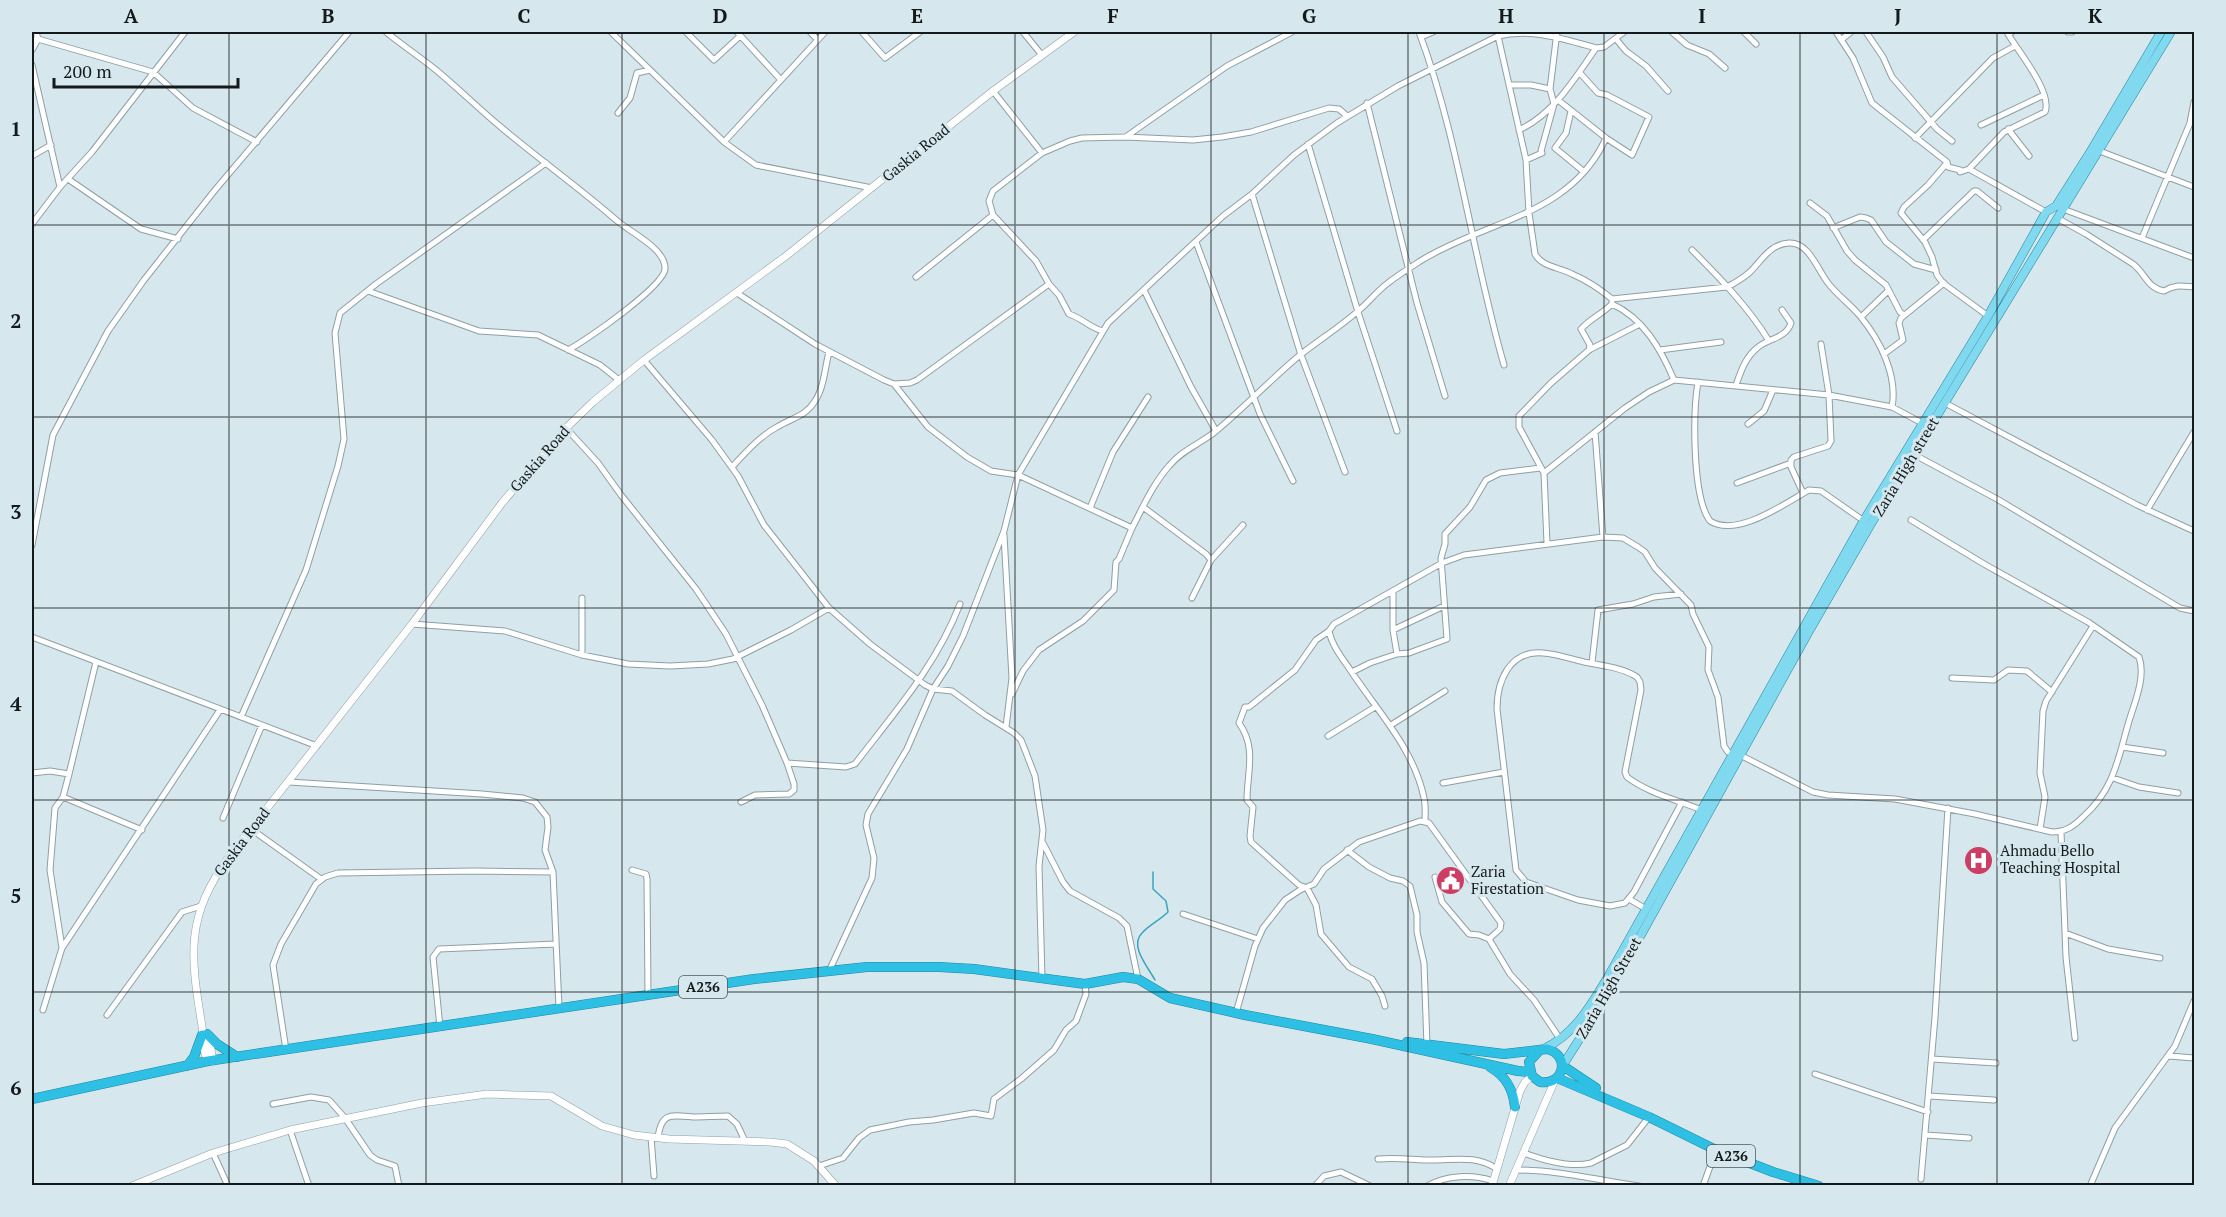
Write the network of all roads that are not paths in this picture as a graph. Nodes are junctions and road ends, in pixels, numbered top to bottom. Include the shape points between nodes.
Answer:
1 (36, 32) edge
2 (185, 32) edge
3 (349, 32) edge
4 (386, 32) edge
5 (610, 32) edge
6 (686, 32) edge
7 (810, 32) edge
8 (825, 32) edge
9 (862, 32) edge
10 (920, 32) edge
11 (1023, 32) edge
12 (1074, 32) edge
13 (1292, 32) edge
14 (1432, 32) edge
15 (1624, 32) edge
16 (1672, 32) edge
17 (1744, 32) edge
18 (1836, 32) edge
19 (1851, 32) edge
20 (1866, 32) edge
21 (2012, 32) edge
22 (2161, 32) edge
23 (2171, 32) edge
24 (739, 34) edge
25 (1420, 34) edge
26 (1557, 34) edge
27 (1498, 36) junction
28 (817, 39) junction
29 (1616, 39) junction
30 (35, 40) edge
31 (1842, 40) junction
32 (1756, 44) dead end
33 (2015, 46) junction
34 (1596, 48) junction
35 (32, 50) edge
36 (1041, 54) junction
37 (32, 65) edge
38 (1725, 68) dead end
39 (650, 70) junction
40 (1432, 70) junction
41 (153, 72) junction
42 (1580, 73) junction
43 (781, 80) junction
44 (1510, 86) junction
45 (1550, 89) junction
46 (993, 91) junction
47 (1668, 91) dead end
48 (2044, 95) junction
49 (1556, 102) junction
50 (2194, 102) edge
51 (1367, 103) junction
52 (1571, 111) junction
53 (618, 113) dead end
54 (1347, 116) junction
55 (1932, 121) junction
56 (2192, 124) edge
57 (1981, 125) dead end
58 (2008, 129) junction
59 (1519, 130) junction
60 (1125, 137) junction
61 (1606, 138) junction
62 (1915, 138) junction
63 (1952, 141) dead end
64 (257, 142) junction
65 (724, 142) junction
66 (1308, 144) junction
67 (51, 145) junction
68 (2096, 150) junction
69 (1042, 153) junction
70 (32, 156) edge
71 (2029, 156) dead end
72 (1526, 160) junction
73 (1947, 162) junction
74 (546, 163) junction
75 (1969, 169) junction
76 (1583, 171) junction
77 (2166, 177) junction
78 (68, 179) junction
79 (60, 186) junction
80 (2194, 187) edge
81 (873, 188) junction
82 (1252, 194) junction
83 (1810, 203) dead end
84 (1998, 208) dead end
85 (2063, 209) junction
86 (2046, 212) junction
87 (1529, 213) junction
88 (993, 215) junction
89 (2057, 218) junction
90 (32, 224) edge
91 (1833, 228) junction
92 (1472, 234) junction
93 (2142, 238) junction
94 (178, 239) junction
95 (1923, 240) junction
96 (1196, 242) junction
97 (1692, 250) dead end
98 (2194, 258) edge
99 (1410, 268) junction
100 (1936, 270) junction
101 (916, 277) dead end
102 (1945, 283) junction
103 (1049, 284) junction
104 (1727, 287) junction
105 (2194, 287) edge
106 (1144, 290) junction
107 (368, 291) junction
108 (1888, 291) junction
109 (737, 293) junction
110 (1612, 301) junction
111 (1782, 310) dead end
112 (1358, 312) junction
113 (1904, 315) junction
114 (1988, 316) junction
115 (1861, 317) junction
116 (1640, 324) junction
117 (1103, 331) junction
118 (1769, 341) junction
119 (1721, 342) dead end
120 (1821, 345) dead end
121 (568, 350) junction
122 (1589, 350) junction
123 (1660, 350) junction
124 (829, 352) junction
125 (1301, 354) junction
126 (1884, 354) junction
127 (644, 360) junction
128 (1504, 365) dead end
129 (619, 380) junction
130 (1674, 380) junction
131 (1698, 382) junction
132 (894, 384) junction
133 (1736, 385) junction
134 (1773, 390) junction
135 (1254, 395) junction
136 (1829, 395) junction
137 (1445, 396) dead end
138 (1148, 397) dead end
139 (1945, 403) junction
140 (1892, 407) junction
141 (1922, 423) junction
142 (1748, 424) dead end
143 (566, 428) junction
144 (1216, 431) junction
145 (1397, 431) dead end
146 (1595, 432) junction
147 (2194, 432) edge
148 (1913, 454) junction
149 (1791, 463) junction
150 (732, 467) junction
151 (1542, 471) junction
152 (1345, 472) dead end
153 (1018, 475) junction
154 (1293, 481) dead end
155 (1737, 483) dead end
156 (1803, 493) junction
157 (1143, 507) junction
158 (1090, 508) junction
159 (2147, 510) junction
160 (1911, 520) dead end
161 (1868, 522) junction
162 (1243, 525) dead end
163 (1132, 528) junction
164 (1004, 531) junction
165 (2194, 531) edge
166 (1603, 537) junction
167 (1547, 543) junction
168 (32, 545) edge
169 (1211, 560) junction
170 (1442, 563) junction
171 (1393, 592) junction
172 (1682, 594) junction
173 (582, 598) dead end
174 (1192, 598) dead end
175 (960, 604) dead end
176 (1444, 606) junction
177 (829, 608) junction
178 (2194, 611) edge
179 (412, 624) junction
180 (2093, 626) junction
181 (1392, 630) junction
182 (1329, 631) junction
183 (32, 637) edge
184 (1397, 654) junction
185 (582, 655) junction
186 (738, 656) junction
187 (96, 662) junction
188 (1592, 663) junction
189 (1352, 672) junction
190 (1952, 678) dead end
191 (920, 681) junction
192 (933, 689) junction
193 (1445, 691) dead end
194 (2052, 692) junction
195 (1011, 694) junction
196 (1375, 707) junction
197 (220, 710) junction
198 (241, 717) junction
199 (1391, 725) junction
200 (262, 726) junction
201 (1006, 727) junction
202 (1328, 736) dead end
203 (317, 746) junction
204 (2122, 747) junction
205 (2163, 753) dead end
206 (1737, 755) junction
207 (787, 763) junction
208 (1504, 772) junction
209 (32, 773) edge
210 (69, 774) junction
211 (2113, 778) junction
212 (289, 782) junction
213 (1443, 783) dead end
214 (2178, 794) dead end
215 (63, 797) junction
216 (741, 802) dead end
217 (1682, 802) junction
218 (1948, 808) junction
219 (1702, 810) junction
220 (223, 818) dead end
221 (1425, 822) junction
222 (251, 829) junction
223 (2040, 829) junction
224 (142, 830) junction
225 (2061, 832) junction
226 (1042, 841) junction
227 (1347, 850) junction
228 (632, 870) dead end
229 (553, 872) junction
230 (1435, 877) dead end
231 (321, 879) junction
232 (1307, 888) junction
233 (1629, 898) junction
234 (201, 906) junction
235 (1650, 910) junction
236 (1183, 914) dead end
237 (2066, 933) junction
238 (1258, 939) junction
239 (1489, 939) junction
240 (556, 944) junction
241 (62, 948) junction
242 (2160, 958) dead end
243 (830, 969) junction
244 (1042, 979) junction
245 (1138, 980) junction
246 (1085, 984) junction
247 (648, 995) junction
248 (2194, 1001) edge
249 (1385, 1006) dead end
250 (559, 1008) junction
251 (43, 1010) dead end
252 (1236, 1013) junction
253 (107, 1015) dead end
254 (440, 1027) junction
255 (204, 1032) junction
256 (2075, 1038) dead end
257 (1372, 1039) junction
258 (1560, 1039) junction
259 (1427, 1045) junction
260 (286, 1050) junction
261 (1540, 1050) junction
262 (2169, 1056) junction
263 (237, 1057) junction
264 (2194, 1058) edge
265 (1932, 1059) junction
266 (211, 1061) junction
267 (1477, 1062) junction
268 (1996, 1063) dead end
269 (1563, 1065) junction
270 (187, 1066) junction
271 (1531, 1074) junction
272 (1815, 1074) dead end
273 (1556, 1079) junction
274 (1929, 1096) junction
275 (32, 1099) edge
276 (1995, 1100) dead end
277 (273, 1104) dead end
278 (1515, 1107) junction
279 (1928, 1112) junction
280 (1648, 1117) junction
281 (345, 1118) junction
282 (290, 1130) junction
283 (1926, 1135) junction
284 (655, 1138) junction
285 (1968, 1138) dead end
286 (745, 1141) junction
287 (1716, 1150) junction
288 (213, 1153) junction
289 (1524, 1153) junction
290 (1378, 1159) dead end
291 (829, 1163) junction
292 (819, 1166) junction
293 (1497, 1169) junction
294 (1516, 1170) junction
295 (827, 1175) junction
296 (654, 1176) dead end
297 (152, 1178) junction
298 (1921, 1179) dead end
299 (1492, 1183) edge
300 (1800, 1183) edge
301 (132, 1185) edge
302 (154, 1185) edge
303 (228, 1185) edge
304 (309, 1185) edge
305 (399, 1185) edge
306 (836, 1185) edge
307 (1315, 1185) edge
308 (1370, 1185) edge
309 (1427, 1185) edge
310 (1509, 1185) edge
311 (1639, 1185) edge
312 (1703, 1185) edge
313 (1819, 1185) edge
314 (2090, 1185) edge

1 - 30 street
2 - 41 street
3 - 64 street
4 - 74 street
5 - 39 street
6 - 24 street via 714,60
7 - 28 street
8 - 28 street
9 - 10 street via 885,58
11 - 36 street
12 - 36 main road, Gaskia Road
13 - 60 street via 1227,66
14 - 25 street
15 - 29 street
16 - 38 street
17 - 32 street
18 - 31 street
19 - 31 street
20 - 55 street via 1892,77
21 - 33 street via 2008,34
22 - 68 main road, Zaria High street
23 - 68 main road, Zaria High street
24 - 43 street
25 - 40 street
26 - 27 street via 1524,32
26 - 34 street
26 - 45 street
27 - 40 street
27 - 44 street
28 - 43 street
29 - 34 street
29 - 47 street
30 - 35 street
30 - 41 street
31 - 62 street via 1872,103
33 - 48 street
33 - 55 street via 1988,62
34 - 42 street
36 - 46 main road, Gaskia Road
37 - 67 street
39 - 53 street via 637,74 630,98
39 - 65 street
40 - 51 street
40 - 92 street
41 - 64 street via 193,108
41 - 78 street
42 - 49 street
42 - 61 street via 1598,93 1649,117 1632,155
43 - 65 street
44 - 45 street
44 - 59 street
45 - 49 street
46 - 69 street
46 - 81 main road, Gaskia Road
48 - 57 street
48 - 58 street via 2045,112
49 - 52 street
49 - 59 street
49 - 72 street via 1542,153
50 - 56 street
51 - 54 street
51 - 99 street
52 - 61 street
52 - 76 street via 1566,133 1555,148
54 - 60 street via 1329,108 1251,132 1207,139
54 - 66 street
55 - 62 street
55 - 63 street
56 - 77 street
58 - 71 street
58 - 75 street
59 - 72 street
60 - 69 street via 1082,138
61 - 76 street
62 - 73 street
64 - 94 street
65 - 81 street via 756,165
66 - 82 street
66 - 112 street
67 - 70 street
67 - 79 street
68 - 77 street
68 - 85 main road, Zaria High street
68 - 86 main road, Zaria High street via 2056,206
69 - 88 street via 989,196
72 - 87 street
73 - 75 street via 1960,172
73 - 95 street via 1901,213
74 - 107 street
74 - 121 street via 654,248 665,268 654,288
75 - 86 street
76 - 87 street via 1575,184
77 - 80 street
77 - 93 street
78 - 79 street
78 - 94 street via 141,229
79 - 90 street
81 - 109 main road, Gaskia Road
82 - 96 street
82 - 125 street
83 - 91 street via 1827,216
84 - 95 street via 1974,191
85 - 89 main road, Zaria High street
85 - 93 street
86 - 114 main road, Zaria High street
87 - 92 street
87 - 110 street via 1539,260 1571,273
88 - 101 street
88 - 103 street via 1036,261
89 - 105 street via 2133,264 2152,287 2164,291 2172,286
89 - 139 main road, Zaria High street
91 - 100 street via 1860,217 1871,220 1886,242 1914,264
91 - 108 street via 1847,251
92 - 99 street
92 - 128 street
93 - 98 street
94 - 168 street via 108,332 55,429
95 - 100 street
96 - 106 street
96 - 135 street
97 - 104 street
99 - 112 street
99 - 137 street
100 - 102 street
102 - 113 street
102 - 114 street
103 - 117 street via 1069,314
103 - 132 street via 917,381
104 - 110 street
104 - 115 street via 1750,272 1772,248 1799,244 1829,284
104 - 118 street
106 - 117 street
106 - 144 street
107 - 121 street via 479,331 538,335
107 - 198 street via 340,313 337,320 344,439 338,466 306,570
108 - 113 street
108 - 115 street
109 - 124 street
109 - 127 main road, Gaskia Road
110 - 116 street
110 - 122 street via 1604,312 1581,328
111 - 118 street via 1791,323 1789,328
112 - 125 street
112 - 145 street
113 - 126 street via 1899,323 1903,340
114 - 141 main road, Zaria High street
115 - 126 street
116 - 122 street
116 - 123 street
117 - 153 street
118 - 133 street via 1745,362
119 - 123 street
120 - 136 street
121 - 129 street via 600,364
122 - 151 street via 1519,416 1519,427
123 - 130 street
124 - 132 street
124 - 150 street via 817,399 811,407 767,434
125 - 135 street
125 - 152 street
126 - 140 street via 1895,392
127 - 129 main road, Gaskia Road
127 - 150 street
129 - 143 main road, Gaskia Road
130 - 131 street
130 - 146 street via 1640,398
131 - 133 street
131 - 156 street via 1696,472 1702,506 1710,521 1722,526 1750,522
132 - 153 street via 928,427 967,457 991,471
133 - 134 street
134 - 136 street
134 - 142 street via 1764,411
135 - 144 street
135 - 154 street
136 - 140 street
136 - 149 street via 1832,441
138 - 158 street via 1113,452
139 - 148 main road, Zaria High street
139 - 159 street
140 - 141 street
141 - 161 main road, Zaria High street
143 - 179 main road, Gaskia Road via 502,502
143 - 186 street via 696,589
144 - 157 street via 1184,450 1169,465
146 - 151 street
146 - 166 street
147 - 159 street
148 - 161 main road, Zaria High street
148 - 178 street via 2180,608
149 - 155 street
149 - 156 street
150 - 177 street via 764,525
151 - 167 street
151 - 170 street via 1500,473 1486,480 1470,507 1445,534
153 - 158 street
153 - 164 street
156 - 161 street via 1821,491
157 - 163 street
157 - 169 street
158 - 163 street
159 - 165 street
160 - 180 street
161 - 206 main road, Zaria High street
162 - 169 street
163 - 195 street via 1116,562 1114,590 1083,621 1038,650
164 - 192 street via 963,636
164 - 195 street
166 - 167 street
166 - 172 street via 1623,538 1645,552 1655,568
167 - 170 street via 1464,555
169 - 174 street
170 - 171 street
170 - 176 street
171 - 181 street
171 - 182 street via 1334,624
172 - 188 street via 1598,610
172 - 206 street via 1691,605 1708,645 1708,670 1718,697 1724,746
173 - 185 street
175 - 191 street via 951,628
176 - 181 street
176 - 184 street via 1447,639
177 - 186 street
177 - 191 street
179 - 185 street via 505,631
179 - 203 main road, Gaskia Road
180 - 194 street
180 - 204 street via 2136,654 2141,662 2139,687
181 - 184 street
182 - 189 street
182 - 232 street via 1316,640 1295,670 1245,708 1239,723 1247,734 1251,769 1247,800 1253,807 1251,842
183 - 187 street
184 - 189 street
185 - 186 street via 663,666 708,664
186 - 207 street
187 - 197 street
187 - 210 street
188 - 208 street via 1534,653 1510,665 1497,698
188 - 217 street via 1633,674 1641,682 1627,777
189 - 196 street
190 - 194 street via 1995,680 2008,670 2027,671
191 - 192 street
191 - 207 street via 851,767
192 - 201 street via 952,691
192 - 243 street via 907,749 868,814 866,825 874,858 872,878
193 - 199 street
194 - 223 street via 2046,701 2041,730 2040,773 2045,797
195 - 201 street
196 - 199 street
196 - 202 street
197 - 198 street
197 - 224 street
198 - 200 street
199 - 221 street via 1419,781
200 - 203 street
200 - 220 street
201 - 226 street via 1021,740 1035,776
203 - 212 main road, Gaskia Road
204 - 205 street
204 - 211 street
206 - 218 street via 1813,792
206 - 219 main road, Zaria High street
206 - 235 main road, Zaria High street
207 - 216 street via 794,790 789,794 755,795
208 - 213 street
208 - 233 street via 1519,876 1578,900 1614,906
209 - 210 street
210 - 215 street
211 - 214 street
211 - 225 street via 2094,807
212 - 222 main road, Gaskia Road
212 - 229 street via 482,794 535,802 547,818 545,850
215 - 224 street
215 - 241 street via 55,808 50,870
217 - 219 street
217 - 233 street
218 - 223 street
218 - 265 street
219 - 235 main road, Zaria High street
221 - 227 street
221 - 239 street via 1501,923
222 - 231 street
222 - 234 main road, Gaskia Road via 219,871
223 - 225 street
224 - 241 street
225 - 237 street
226 - 244 street
226 - 245 street via 1070,891 1127,926
227 - 232 street
227 - 259 street via 1369,867 1410,886 1424,963
228 - 247 street via 643,872 647,879
229 - 231 street via 338,873
229 - 240 street
230 - 239 street via 1442,903 1469,934
231 - 260 street via 306,899 273,965
232 - 238 street via 1285,900
232 - 249 street via 1316,905 1321,934 1349,967 1372,980
233 - 235 street
234 - 253 street via 182,912
234 - 255 main road, Gaskia Road via 193,957
235 - 258 main road, Zaria High Street via 1588,1009
235 - 269 main road, Zaria High Street via 1610,991
236 - 238 street
237 - 242 street via 2108,949
237 - 256 street
238 - 252 street
239 - 258 street via 1510,974 1534,1000
240 - 250 street
240 - 254 street via 439,949 433,957
241 - 251 street
243 - 244 highway, A236 via 939,967
243 - 247 highway, A236
244 - 246 highway, A236
245 - 246 highway, A236 via 1124,977
245 - 252 highway, A236 via 1170,998
246 - 291 street via 1086,994 1076,1021 1054,1050 994,1099 991,1116 974,1113 870,1130 859,1137 843,1158
247 - 250 highway, A236
248 - 262 street
250 - 254 highway, A236
252 - 257 highway, A236
254 - 260 highway, A236
255 - 263 highway
255 - 266 main road, Gaskia Road via 203,1049
255 - 270 highway
257 - 259 highway, A236
257 - 267 highway, A236
258 - 261 main road, Zaria High Street
259 - 261 highway, A236 via 1504,1054
260 - 263 highway, A236
261 - 269 highway, A236 via 1556,1052
261 - 271 highway via 1531,1058
262 - 264 street
262 - 314 street via 2115,1128
263 - 266 highway, A236
265 - 268 street
265 - 274 street
266 - 270 highway, A236
267 - 271 highway, A236
267 - 278 highway via 1506,1079
269 - 273 highway
269 - 280 highway, A236
270 - 275 highway, A236
271 - 273 highway, A236 via 1545,1083
271 - 278 main road via 1522,1085
272 - 279 street
273 - 280 highway, A236
273 - 289 main road
274 - 276 street
274 - 279 street
277 - 281 street via 320,1098 329,1100
278 - 293 main road
279 - 283 street
280 - 287 highway, A236
280 - 289 street via 1627,1145 1591,1163 1564,1163
281 - 282 main road
281 - 284 main road via 470,1095 536,1094 551,1096 608,1128
281 - 305 street via 373,1158 395,1166
282 - 288 main road
282 - 304 street
283 - 285 street
283 - 298 street
284 - 286 main road
284 - 286 street via 662,1121 669,1117 728,1116
284 - 296 street
286 - 292 main road via 787,1144
287 - 300 highway, A236
287 - 312 street
288 - 297 main road
288 - 303 street
289 - 294 main road
290 - 293 street via 1473,1159
291 - 292 street
291 - 295 street
292 - 295 main road
293 - 299 main road
294 - 310 main road
294 - 311 street
295 - 306 main road
297 - 301 main road
297 - 302 street
299 - 309 street via 1479,1176 1459,1176
300 - 313 highway, A236
307 - 308 street via 1324,1176 1341,1172

